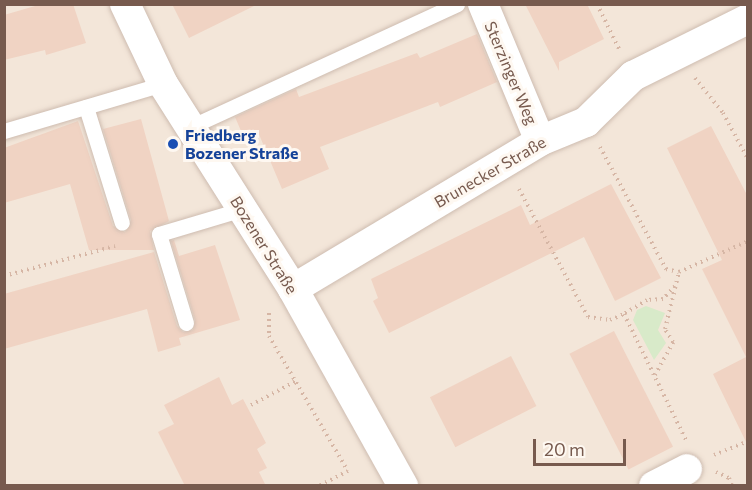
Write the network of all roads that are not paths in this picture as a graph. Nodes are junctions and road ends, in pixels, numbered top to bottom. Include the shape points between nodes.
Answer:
1 (125, 4) edge
2 (457, 4) edge
3 (483, 4) edge
4 (747, 19) edge
5 (163, 84) junction
6 (86, 108) junction
7 (190, 127) junction
8 (4, 130) edge
9 (540, 141) junction
10 (243, 209) junction
11 (122, 223) dead end
12 (292, 289) junction
13 (186, 323) dead end
14 (403, 486) edge

1 - 5 street, Bozener Straße
2 - 7 lane
3 - 9 street, Sterzinger Weg
4 - 9 street, Brunecker Straße via 633,76 586,122
5 - 6 lane
5 - 7 street, Bozener Straße
6 - 8 lane
6 - 11 lane
7 - 10 street, Bozener Straße
9 - 12 street, Brunecker Straße
10 - 12 street, Bozener Straße
10 - 13 lane via 159,234
12 - 14 street, Bozener Straße

